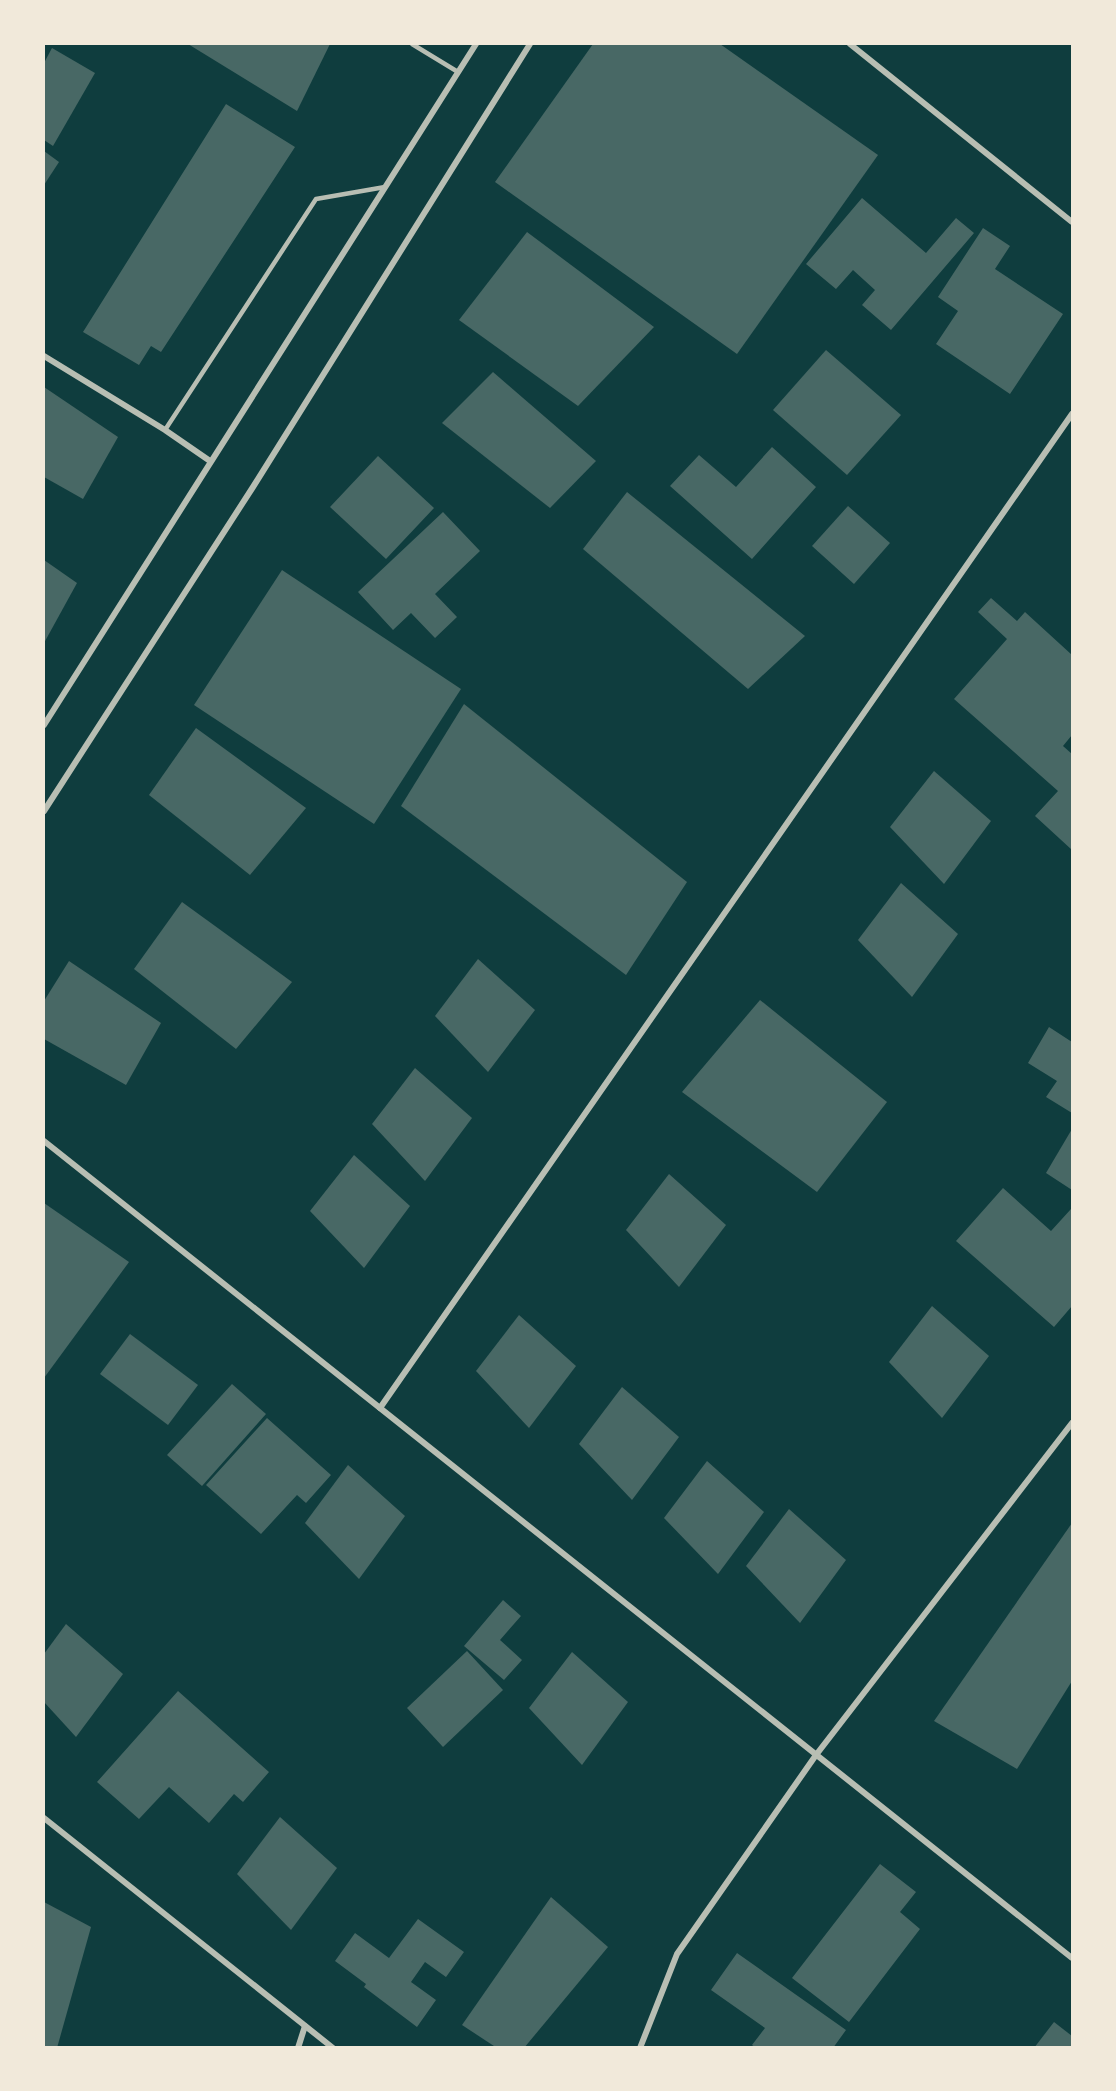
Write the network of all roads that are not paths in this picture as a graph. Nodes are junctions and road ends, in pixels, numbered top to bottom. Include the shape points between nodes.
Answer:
1 (412, 44) edge
2 (476, 44) edge
3 (530, 44) edge
4 (850, 44) edge
5 (458, 72) junction
6 (385, 187) junction
7 (1072, 222) edge
8 (44, 356) edge
9 (1072, 414) edge
10 (165, 430) junction
11 (210, 461) junction
12 (44, 725) edge
13 (44, 812) edge
14 (44, 1141) edge
15 (380, 1408) junction
16 (1072, 1424) edge
17 (816, 1755) junction
18 (44, 1818) edge
19 (1072, 1958) edge
20 (305, 2026) junction
21 (298, 2048) edge
22 (333, 2048) edge
23 (640, 2048) edge

1 - 5 lane
2 - 5 street
3 - 13 street
4 - 7 street
5 - 6 street
6 - 10 lane via 316,199
6 - 11 street
8 - 10 street
9 - 15 street
10 - 11 street
11 - 12 street
14 - 15 street
15 - 17 street
16 - 17 street
17 - 19 street
17 - 23 street via 677,1954
18 - 20 street
20 - 21 street
20 - 22 street

